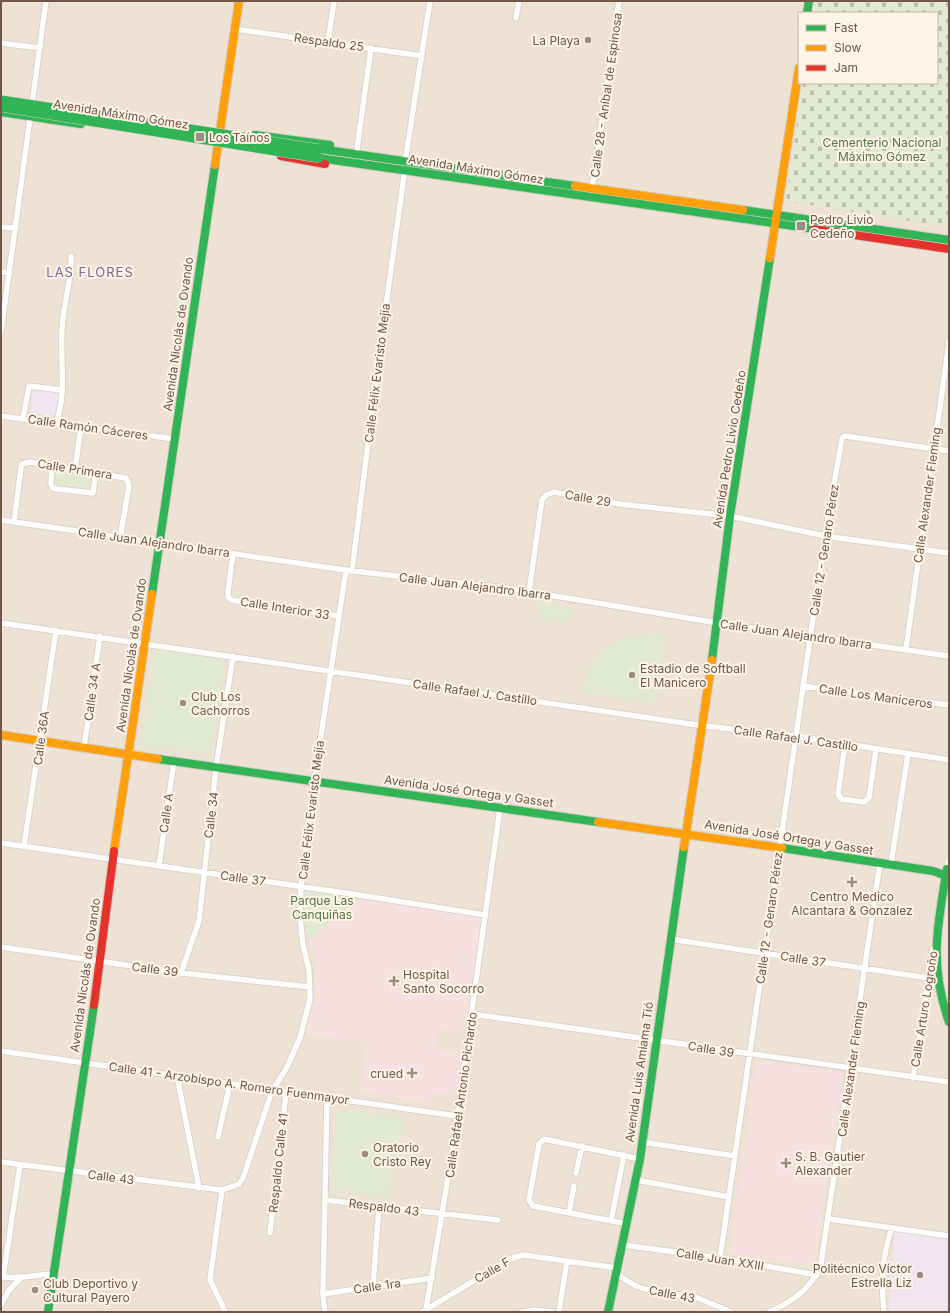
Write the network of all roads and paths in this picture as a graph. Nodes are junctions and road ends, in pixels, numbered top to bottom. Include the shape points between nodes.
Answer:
1 (46, 1) edge
2 (239, 1) edge
3 (334, 1) edge
4 (430, 1) edge
5 (520, 1) edge
6 (619, 1) edge
7 (809, 1) edge
8 (807, 12) edge
9 (516, 18) dead end
10 (235, 29) junction
11 (328, 42) junction
12 (1, 43) edge
13 (40, 48) junction
14 (371, 48) junction
15 (422, 56) junction
16 (798, 75) edge
17 (1, 98) edge
18 (33, 102) junction
19 (1, 107) edge
20 (1, 112) edge
21 (31, 117) junction
22 (220, 130) junction
23 (217, 145) junction
24 (357, 149) junction
25 (319, 154) junction
26 (406, 156) junction
27 (458, 169) junction
28 (404, 176) junction
29 (457, 179) junction
30 (592, 189) junction
31 (777, 220) junction
32 (1, 227) edge
33 (16, 228) junction
34 (949, 240) edge
35 (949, 249) edge
36 (71, 256) dead end
37 (1, 272) edge
38 (10, 273) junction
39 (2, 318) edge
40 (1, 332) edge
41 (949, 345) edge
42 (62, 390) junction
43 (1, 416) edge
44 (23, 419) junction
45 (56, 423) junction
46 (81, 427) junction
47 (175, 439) junction
48 (934, 449) junction
49 (949, 451) edge
50 (52, 465) junction
51 (75, 469) junction
52 (96, 472) junction
53 (730, 516) junction
54 (1, 520) edge
55 (14, 522) junction
56 (825, 536) junction
57 (120, 538) junction
58 (160, 543) junction
59 (920, 548) junction
60 (949, 553) edge
61 (234, 554) junction
62 (346, 570) junction
63 (352, 571) junction
64 (529, 592) junction
65 (338, 616) junction
66 (1, 623) edge
67 (718, 623) junction
68 (56, 630) junction
69 (100, 636) junction
70 (810, 636) junction
71 (145, 644) junction
72 (906, 649) junction
73 (233, 656) junction
74 (949, 656) edge
75 (330, 670) junction
76 (803, 686) junction
77 (949, 706) edge
78 (704, 726) junction
79 (1, 736) edge
80 (796, 736) junction
81 (40, 741) junction
82 (845, 745) junction
83 (84, 748) junction
84 (876, 749) junction
85 (129, 754) junction
86 (908, 754) junction
87 (949, 760) edge
88 (174, 761) junction
89 (216, 768) junction
90 (314, 782) junction
91 (500, 808) junction
92 (686, 834) junction
93 (1, 843) edge
94 (24, 846) junction
95 (779, 848) junction
96 (113, 859) junction
97 (880, 863) junction
98 (891, 864) junction
99 (159, 866) junction
100 (948, 870) edge
101 (204, 873) junction
102 (301, 886) junction
103 (486, 915) junction
104 (670, 939) junction
105 (1, 946) edge
106 (764, 953) junction
107 (101, 962) junction
108 (865, 968) junction
109 (181, 973) junction
110 (932, 978) junction
111 (310, 987) junction
112 (472, 1014) junction
113 (949, 1022) edge
114 (656, 1040) junction
115 (1, 1051) edge
116 (750, 1055) junction
117 (84, 1063) junction
118 (851, 1068) junction
119 (177, 1076) junction
120 (913, 1078) junction
121 (949, 1082) edge
122 (230, 1084) junction
123 (272, 1091) junction
124 (286, 1093) junction
125 (327, 1097) junction
126 (457, 1116) junction
127 (218, 1137) dead end
128 (642, 1142) junction
129 (582, 1146) junction
130 (624, 1155) junction
131 (735, 1156) junction
132 (640, 1159) junction
133 (1, 1162) edge
134 (20, 1165) junction
135 (68, 1172) junction
136 (576, 1173) dead end
137 (636, 1180) junction
138 (574, 1186) dead end
139 (199, 1188) junction
140 (222, 1190) junction
141 (729, 1197) junction
142 (325, 1200) junction
143 (379, 1206) junction
144 (569, 1213) junction
145 (442, 1214) junction
146 (829, 1219) junction
147 (498, 1220) dead end
148 (611, 1221) junction
149 (628, 1224) junction
150 (892, 1228) junction
151 (270, 1233) dead end
152 (949, 1236) edge
153 (623, 1245) junction
154 (720, 1258) junction
155 (567, 1261) junction
156 (616, 1271) junction
157 (53, 1274) junction
158 (817, 1274) junction
159 (2, 1277) edge
160 (21, 1278) junction
161 (432, 1278) junction
162 (373, 1286) junction
163 (323, 1294) junction
164 (1, 1305) edge
165 (781, 1309) edge
166 (225, 1311) edge
167 (424, 1311) edge
168 (48, 1312) edge
169 (325, 1312) edge
170 (522, 1312) edge
171 (553, 1312) edge
172 (559, 1312) edge
173 (608, 1312) edge
174 (731, 1312) edge
175 (769, 1312) edge
176 (884, 1312) edge

1 - 13 street
2 - 10 main road, Avenida Nicolás de Ovando
3 - 11 street
4 - 15 street
5 - 9 street
6 - 30 street, Calle 28 - Aníbal de Espinosa
7 - 8 main road
10 - 11 street, Respaldo 25
10 - 22 main road, Avenida Nicolás de Ovando
11 - 14 street, Respaldo 25
12 - 13 street
13 - 18 street
14 - 15 street, Respaldo 25
14 - 24 street
15 - 26 street
16 - 31 main road, Avenida Pedro Livio Cedeño
17 - 18 main road
17 - 25 main road, Avenida Máximo Gómez, bridge
18 - 21 street
18 - 22 main road
19 - 25 main road, Avenida Máximo Gómez, bridge
20 - 21 main road
21 - 23 main road
21 - 33 street
22 - 23 main road, Avenida Nicolás de Ovando
22 - 24 main road
23 - 28 main road
23 - 47 main road, Avenida Nicolás de Ovando
24 - 26 main road
25 - 27 main road, Avenida Máximo Gómez
25 - 29 main road, Avenida Máximo Gómez
26 - 27 main road
27 - 30 main road, Avenida Máximo Gómez
28 - 29 main road
28 - 63 street, Calle Félix Evaristo Mejía
29 - 31 main road, Avenida Máximo Gómez
30 - 31 main road, Avenida Máximo Gómez
31 - 34 main road, Avenida Máximo Gómez
31 - 35 main road, Avenida Máximo Gómez
31 - 53 main road, Avenida Pedro Livio Cedeño
32 - 33 street
33 - 38 street
36 - 42 street via 71,278 62,328
37 - 38 street
38 - 39 street
39 - 40 street
41 - 48 street, Calle Alexander Fleming
42 - 44 street via 29,386
42 - 45 street
43 - 44 street, Calle Ramón Cáceres
44 - 45 street, Calle Ramón Cáceres
45 - 46 street, Calle Ramón Cáceres
46 - 47 street, Calle Ramón Cáceres
46 - 51 street
47 - 58 main road, Avenida Nicolás de Ovando
48 - 49 street
48 - 56 street, Calle 12 - Genaro Pérez via 843,437
48 - 59 street, Calle Alexander Fleming
50 - 51 street, Calle Primera
50 - 52 street via 51,484 52,488 56,489 93,493
50 - 55 street, Calle Primera via 30,462 22,464
51 - 52 street, Calle Primera
52 - 57 street, Calle Primera via 126,478 128,482
53 - 56 street
53 - 64 street, Calle 29 via 619,504 554,492 546,495 542,500
53 - 67 main road, Avenida Pedro Livio Cedeño
54 - 55 street, Calle Juan Alejandro lbarra
55 - 57 street, Calle Juan Alejandro lbarra
56 - 59 street
56 - 70 street, Calle 12 - Genaro Pérez
57 - 58 street, Calle Juan Alejandro lbarra
58 - 61 street, Calle Juan Alejandro lbarra
58 - 71 main road, Avenida Nicolás de Ovando
59 - 60 street
59 - 72 street, Calle Alexander Fleming
61 - 62 street, Calle Juan Alejandro lbarra
61 - 65 street, Calle Interior 33 via 228,591 231,600
62 - 63 street, Calle Juan Alejandro lbarra
62 - 65 street, Calle Félix Evaristo Mejía
63 - 64 street, Calle Juan Alejandro lbarra
64 - 67 street, Calle Juan Alejandro lbarra
65 - 75 street, Calle Félix Evaristo Mejía
66 - 68 street, Calle Rafael J. Castillo
67 - 70 street, Calle Juan Alejandro lbarra
67 - 78 main road, Avenida Pedro Livio Cedeño
68 - 69 street, Calle Rafael J. Castillo
68 - 81 street, Calle 36A
69 - 71 street, Calle Rafael J. Castillo
69 - 83 street, Calle 34 A
70 - 72 street, Calle Juan Alejandro lbarra
70 - 76 street, Calle 12 - Genaro Pérez
71 - 73 street, Calle Rafael J. Castillo
71 - 85 main road, Avenida Nicolás de Ovando
72 - 74 street, Calle Juan Alejandro lbarra
73 - 75 street, Calle Rafael J. Castillo
73 - 89 street, Calle 34
75 - 78 street, Calle Rafael J. Castillo
75 - 90 street, Calle Félix Evaristo Mejía
76 - 77 street, Calle Los Maniceros
76 - 80 street, Calle 12 - Genaro Pérez
78 - 80 street, Calle Rafael J. Castillo
78 - 92 main road, Avenida Pedro Livio Cedeño
79 - 81 main road, Avenida José Ortega y Gasset
80 - 82 street, Calle Rafael J. Castillo
80 - 95 street, Calle 12 - Genaro Pérez
81 - 83 main road, Avenida José Ortega y Gasset
81 - 94 street, Calle 36A
82 - 84 street, Calle Rafael J. Castillo
82 - 84 street via 838,794 841,799 864,802 869,798
83 - 85 main road, Avenida José Ortega y Gasset
84 - 86 street, Calle Rafael J. Castillo
85 - 88 main road, Avenida José Ortega y Gasset
85 - 96 main road, Avenida Nicolás de Ovando
86 - 87 street, Calle Rafael J. Castillo
86 - 98 street
88 - 89 main road, Avenida José Ortega y Gasset
88 - 99 street, Calle A
89 - 90 main road, Avenida José Ortega y Gasset
89 - 101 street, Calle 34
90 - 91 main road, Avenida José Ortega y Gasset
90 - 102 street, Calle Félix Evaristo Mejía
91 - 92 main road, Avenida José Ortega y Gasset
91 - 103 street, Calle Rafael Antonio Pichardo
92 - 95 main road, Avenida José Ortega y Gasset
92 - 104 main road, Avenida Luis Amiama Tió
93 - 94 street, Calle 37
94 - 96 street, Calle 37
95 - 97 main road, Avenida José Ortega y Gasset
95 - 106 street, Calle 12 - Genaro Pérez
96 - 99 street, Calle 37
96 - 107 main road, Avenida Nicolás de Ovando
97 - 98 main road, Avenida José Ortega y Gasset
97 - 108 street, Calle Alexander Fleming
98 - 100 main road, Avenida José Ortega y Gasset via 933,871
99 - 101 street, Calle 37
100 - 110 main road via 934,941
101 - 102 street, Calle 37
101 - 109 street, Calle 34 via 199,921
102 - 103 street, Calle 37
102 - 111 street, Calle Félix Evaristo Mejía via 300,917
103 - 112 street, Calle Rafael Antonio Pichardo
104 - 106 street, Calle 37
104 - 114 main road, Avenida Luis Amiama Tió
105 - 107 street, Calle 39
106 - 108 street, Calle 37
106 - 116 street, Calle 12 - Genaro Pérez
107 - 109 street, Calle 39
107 - 117 main road, Avenida Nicolás de Ovando
108 - 110 street, Calle 37
108 - 118 street, Calle Alexander Fleming
109 - 111 street, Calle 39
110 - 113 main road
110 - 120 street, Calle Arturo Logroño
111 - 123 street, Calle Félix Evaristo Mejía via 300,1038 286,1069
112 - 114 street, Calle 39
112 - 126 street, Calle Rafael Antonio Pichardo
114 - 116 street, Calle 39
114 - 128 main road, Avenida Luis Amiama Tió
115 - 117 street, Calle 41 - Arzobispo A. Romero Fuenmayor
116 - 118 street, Calle 39
116 - 131 street, Calle 12 - Genaro Pérez
117 - 119 street, Calle 41 - Arzobispo A. Romero Fuenmayor
117 - 135 main road, Avenida Nicolás de Ovando
118 - 120 street, Calle 39
118 - 146 street, Calle Alexander Fleming
119 - 122 street, Calle 41 - Arzobispo A. Romero Fuenmayor
119 - 139 street
120 - 121 street, Calle 39
122 - 123 street, Calle 41 - Arzobispo A. Romero Fuenmayor
122 - 127 street
123 - 124 street, Calle 41 - Arzobispo A. Romero Fuenmayor
123 - 140 street via 244,1178 239,1184
124 - 125 street, Calle 41 - Arzobispo A. Romero Fuenmayor
124 - 151 street, Respaldo Calle 41
125 - 126 street, Calle 41 - Arzobispo A. Romero Fuenmayor
125 - 142 street
126 - 145 street, Calle Rafael Antonio Pichardo
128 - 131 street
128 - 132 main road, Avenida Luis Amiama Tió
129 - 130 street
129 - 136 street
129 - 144 street via 544,1139 539,1144 530,1204
130 - 132 street
130 - 148 street
131 - 141 street, Calle 12 - Genaro Pérez
132 - 137 main road, Avenida Luis Amiama Tió
133 - 134 street, Calle 43
134 - 135 street, Calle 43
134 - 159 street
135 - 139 street, Calle 43
135 - 157 main road, Avenida Nicolás de Ovando
137 - 141 street
137 - 149 main road, Avenida Luis Amiama Tió
138 - 144 street
139 - 140 street, Calle 43
140 - 166 street via 210,1280
141 - 154 street, Calle 12 - Genaro Pérez
142 - 143 street, Respaldo 43
142 - 163 street
143 - 145 street, Respaldo 43
143 - 162 street
144 - 148 street
145 - 147 street, Respaldo 43
145 - 161 street, Calle Rafael Antonio Pichardo
146 - 150 street
146 - 158 street, Calle Alexander Fleming
148 - 149 street
149 - 153 main road, Avenida Luis Amiama Tió
150 - 152 street
150 - 176 street via 887,1242 883,1274
153 - 154 street, Calle Juan XXIII
153 - 156 main road, Avenida Luis Amiama Tió
154 - 158 street, Calle Juan XXIII
155 - 156 street, Calle F
155 - 167 street, Calle F via 523,1255 510,1259
155 - 172 street
156 - 173 main road, Avenida Luis Amiama Tió
156 - 174 street, Calle 43 via 636,1286 698,1298
157 - 160 street
157 - 168 main road, Avenida Nicolás de Ovando
158 - 165 street via 800,1295
159 - 160 street
160 - 164 street via 9,1290
161 - 162 street, Calle 1ra
161 - 167 street, Calle Rafael Antonio Pichardo
162 - 163 street, Calle 1ra
163 - 169 street
165 - 175 street
170 - 171 street

